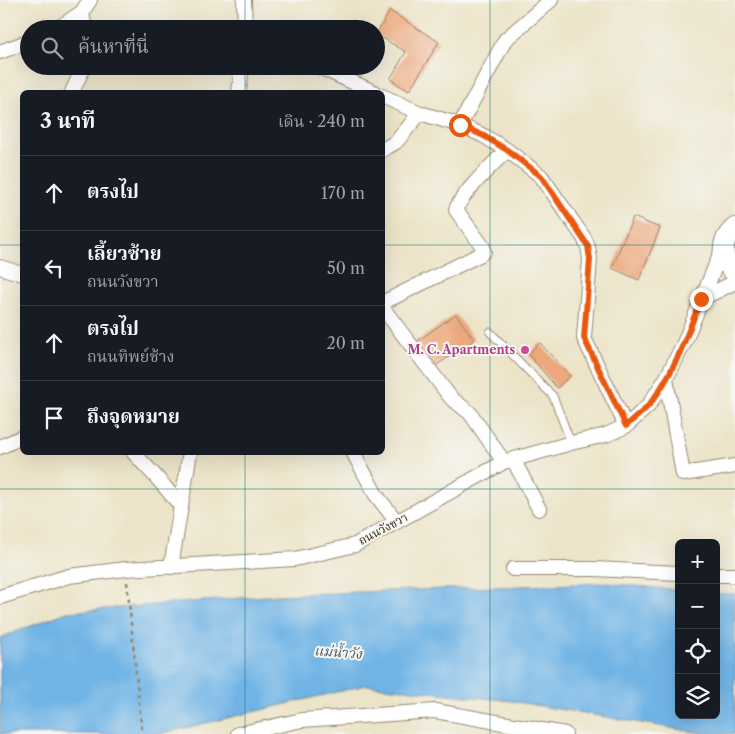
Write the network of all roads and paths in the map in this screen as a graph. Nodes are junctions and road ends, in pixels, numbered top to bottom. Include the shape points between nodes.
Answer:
1 (244, 0) edge
2 (551, 0) edge
3 (86, 6) edge
4 (68, 20) edge
5 (85, 20) edge
6 (245, 20) edge
7 (20, 44) edge
8 (0, 52) edge
9 (80, 75) edge
10 (241, 75) edge
11 (337, 75) edge
12 (73, 90) edge
13 (239, 90) edge
14 (370, 90) edge
15 (385, 97) edge
16 (420, 114) junction
17 (460, 125) junction
18 (385, 148) edge
19 (507, 150) junction
20 (731, 231) edge
21 (0, 267) edge
22 (20, 273) edge
23 (735, 273) edge
24 (735, 282) edge
25 (701, 299) junction
26 (385, 302) edge
27 (385, 311) edge
28 (490, 332) dead end
29 (666, 379) junction
30 (626, 426) junction
31 (20, 438) edge
32 (571, 443) junction
33 (0, 447) edge
34 (136, 455) edge
35 (190, 455) edge
36 (355, 455) edge
37 (509, 460) junction
38 (735, 466) edge
39 (181, 506) junction
40 (539, 509) dead end
41 (398, 522) junction
42 (171, 567) junction
43 (126, 568) junction
44 (513, 569) dead end
45 (675, 573) edge
46 (720, 575) edge
47 (735, 575) edge
48 (0, 597) edge
49 (142, 734) edge
50 (238, 734) edge
51 (565, 734) edge

1 - 6 street
2 - 17 street via 505,40
3 - 4 street
3 - 5 street
7 - 8 street
9 - 12 street
10 - 13 street
11 - 14 street
15 - 16 street
16 - 17 street
16 - 18 street via 396,142
17 - 19 street
19 - 26 street via 470,189 456,210 484,251
19 - 30 street via 541,176 588,246 590,259 584,338
20 - 23 street via 724,255 727,265
20 - 25 street
21 - 22 street
24 - 25 street
25 - 29 street, ถนนวังขวา
27 - 37 street via 451,398 470,413
28 - 32 lane via 552,396
29 - 30 street, ถนนวังขวา via 648,406
29 - 38 street via 683,474
30 - 32 street, ถนนวังขวา via 606,435
31 - 33 street
32 - 37 street, ถนนวังขวา
34 - 39 street
35 - 39 street
36 - 41 street via 376,494
37 - 40 street
37 - 41 street, ถนนวังขวา
39 - 42 street
41 - 42 street, ถนนวังขวา via 355,545 295,560
42 - 43 street, ถนนวังขวา
43 - 48 street, ถนนวังขวา via 69,576
43 - 49 path
44 - 45 street
46 - 47 street
50 - 51 street via 302,720 434,712

